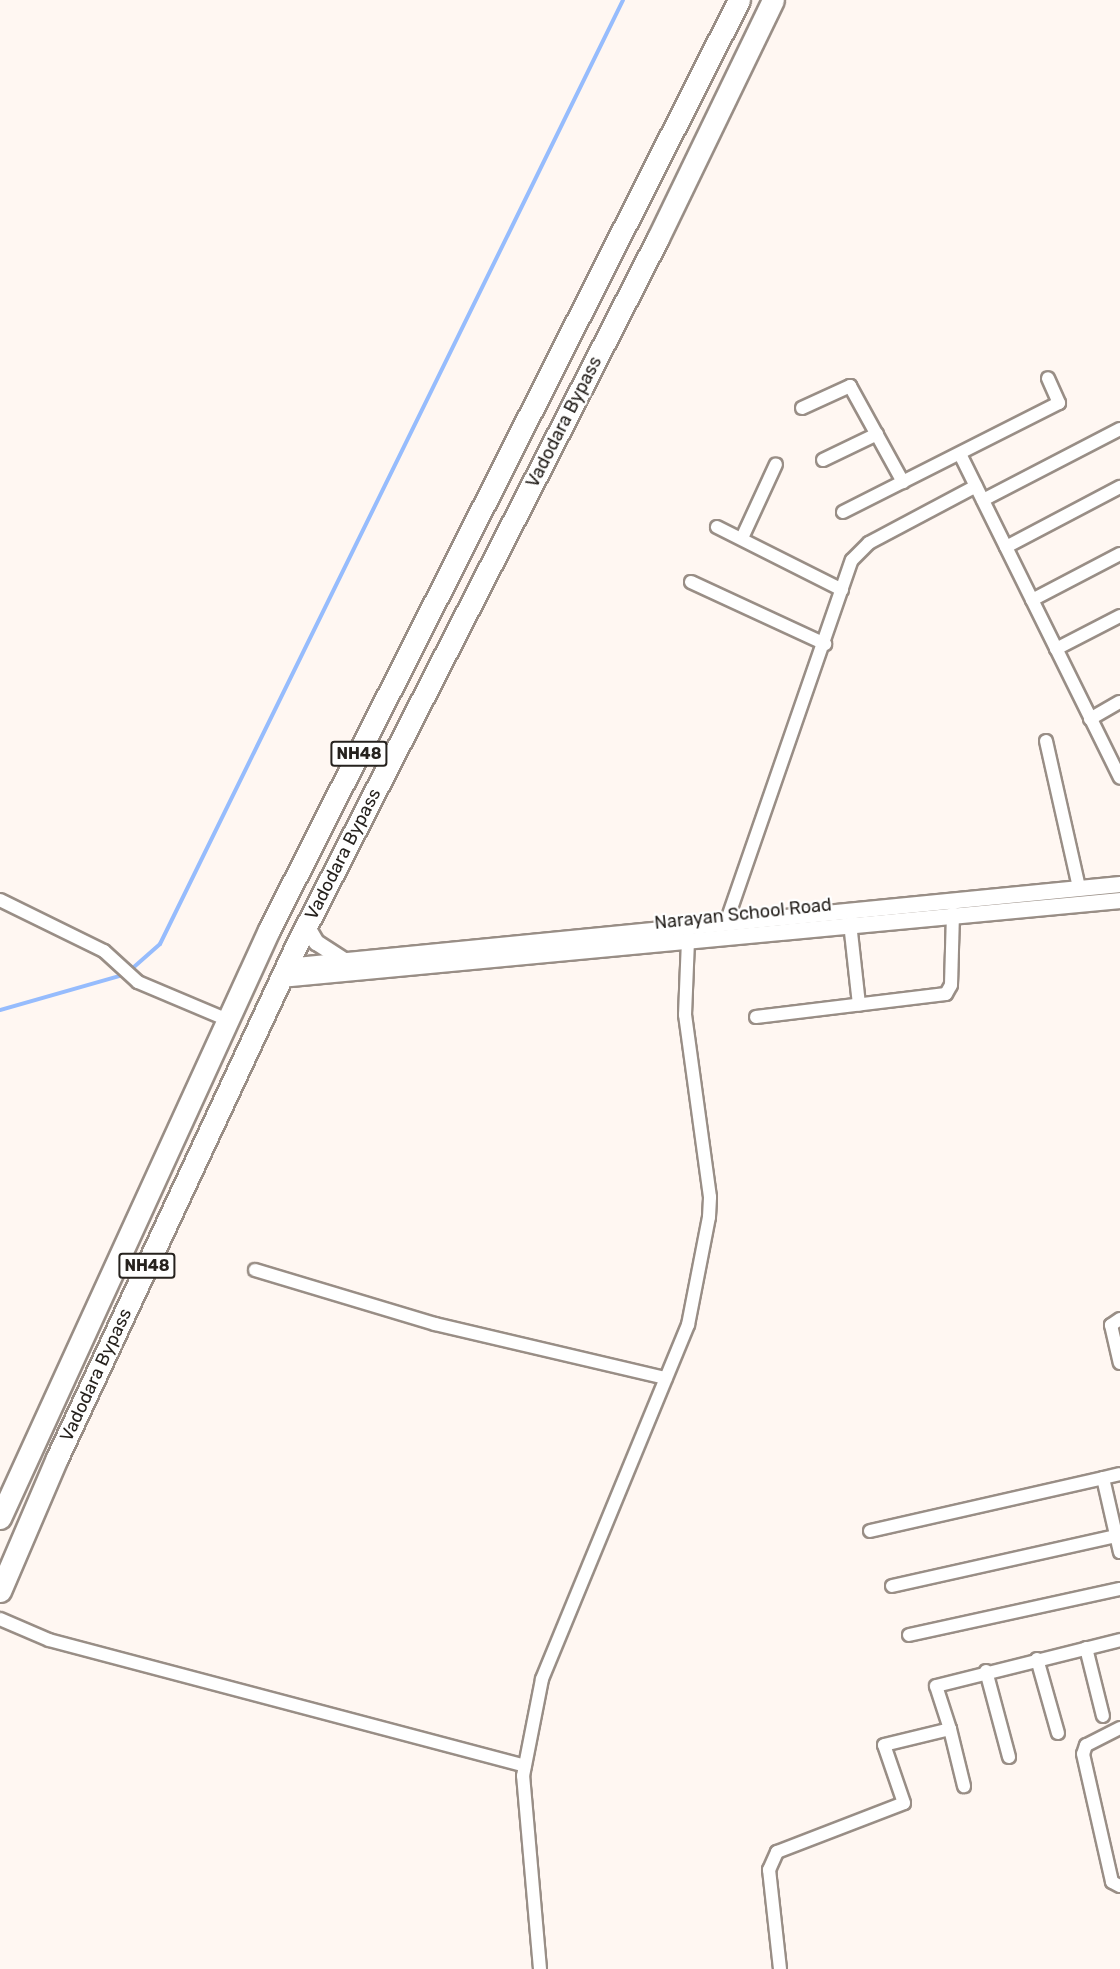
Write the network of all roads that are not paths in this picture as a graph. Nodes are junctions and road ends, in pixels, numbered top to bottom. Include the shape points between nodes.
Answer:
1 (739, 0) edge
2 (773, 0) edge
3 (1048, 378) dead end
4 (802, 408) dead end
5 (1120, 429) edge
6 (877, 434) junction
7 (960, 454) junction
8 (824, 460) dead end
9 (776, 464) dead end
10 (903, 482) junction
11 (976, 486) junction
12 (1120, 488) edge
13 (983, 500) junction
14 (843, 512) dead end
15 (717, 527) dead end
16 (742, 538) junction
17 (1006, 547) junction
18 (1120, 554) edge
19 (691, 582) dead end
20 (842, 590) junction
21 (1032, 600) junction
22 (1120, 616) edge
23 (825, 644) junction
24 (1056, 649) junction
25 (1120, 702) edge
26 (1090, 718) junction
27 (1046, 741) dead end
28 (1120, 778) edge
29 (1120, 884) edge
30 (1079, 888) junction
31 (0, 900) edge
32 (1120, 900) edge
33 (953, 913) junction
34 (726, 922) junction
35 (850, 923) junction
36 (306, 925) junction
37 (688, 939) junction
38 (345, 961) junction
39 (283, 973) junction
40 (859, 1005) junction
41 (756, 1017) dead end
42 (228, 1020) junction
43 (255, 1270) dead end
44 (1120, 1319) edge
45 (1120, 1363) edge
46 (666, 1377) junction
47 (1120, 1474) edge
48 (1103, 1478) junction
49 (0, 1518) edge
50 (870, 1531) dead end
51 (1116, 1536) junction
52 (1120, 1552) edge
53 (892, 1586) dead end
54 (1120, 1589) edge
55 (0, 1591) edge
56 (0, 1619) edge
57 (909, 1635) dead end
58 (1120, 1640) edge
59 (1086, 1648) junction
60 (1037, 1659) junction
61 (986, 1671) junction
62 (1103, 1716) dead end
63 (1120, 1728) edge
64 (950, 1729) junction
65 (1058, 1732) dead end
66 (1009, 1757) dead end
67 (525, 1766) junction
68 (964, 1786) dead end
69 (1120, 1886) edge
70 (540, 1969) edge
71 (780, 1969) edge

1 - 42 highway, Vadodara Bypass / NH48 via 269,930
2 - 36 highway, Vadodara Bypass / NH48 via 658,238
3 - 7 street via 1059,404
4 - 6 street via 850,386
5 - 13 street
6 - 8 street
6 - 10 street
7 - 10 street
7 - 11 street
9 - 16 street
10 - 14 street
11 - 13 street
11 - 20 street via 858,551
12 - 17 street
13 - 17 street
15 - 16 street
16 - 20 street
17 - 21 street
18 - 21 street
19 - 23 street
20 - 23 street
21 - 24 street
22 - 24 street
23 - 34 street
24 - 26 street
25 - 26 street
26 - 28 street
27 - 30 street
29 - 30 street
30 - 34 street
31 - 42 street via 104,951 136,980
32 - 33 street, Narayan School Road
33 - 35 street, Narayan School Road
33 - 40 street via 949,992
34 - 38 street
35 - 37 street, Narayan School Road
35 - 40 street
36 - 38 street via 316,942
36 - 39 highway, Vadodara Bypass / NH48
37 - 39 street, Narayan School Road via 370,972
37 - 46 street via 685,1015 710,1207 688,1325
38 - 39 street
39 - 55 highway, Vadodara Bypass / NH48
40 - 41 street
42 - 49 highway, Vadodara Bypass / NH48
43 - 46 street via 435,1324
44 - 45 street via 1111,1325
46 - 67 street via 546,1666
47 - 48 street
48 - 50 street
48 - 51 street
51 - 52 street
51 - 53 street
54 - 57 street
56 - 67 street via 49,1640
58 - 59 street
59 - 60 street
59 - 62 street
60 - 61 street
60 - 65 street
61 - 64 street via 936,1686
61 - 66 street
63 - 69 street via 1086,1745 1083,1754 1112,1882
64 - 68 street
64 - 71 street via 884,1745 904,1803 777,1852 768,1870
67 - 70 street

